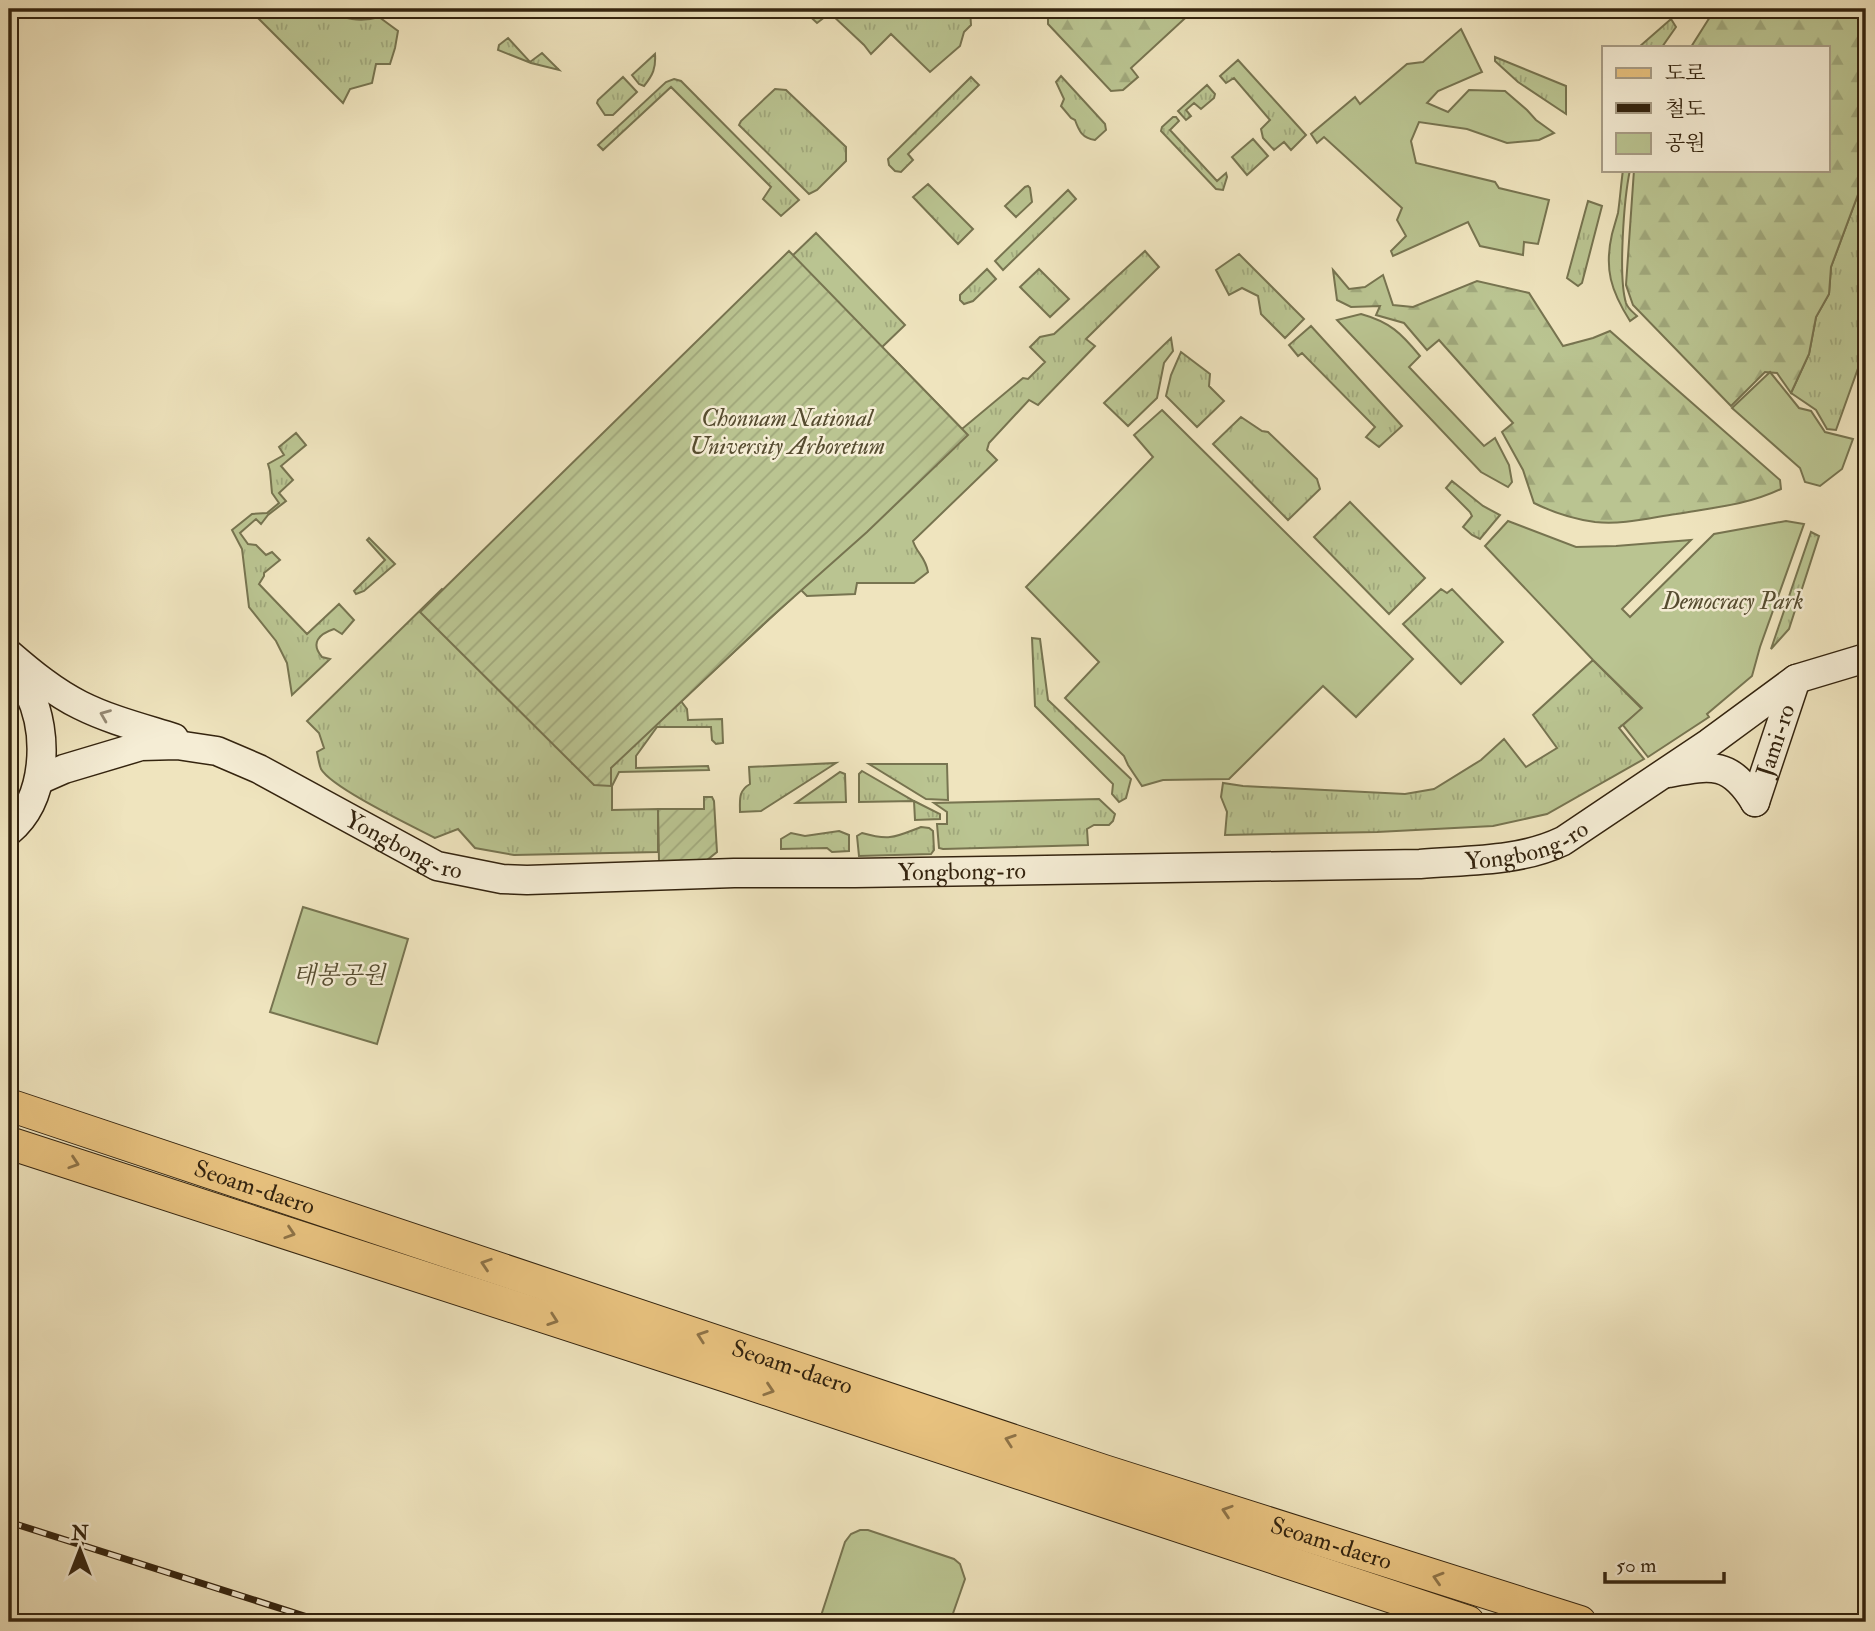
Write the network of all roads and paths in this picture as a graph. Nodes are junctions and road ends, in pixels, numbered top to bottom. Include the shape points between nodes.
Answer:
1 (9, 654) edge
2 (1866, 658) edge
3 (9, 660) edge
4 (1796, 679) junction
5 (216, 751) junction
6 (1662, 774) junction
7 (38, 780) junction
8 (9, 831) edge
9 (9, 1105) edge
10 (9, 1143) edge
11 (1468, 1622) edge
12 (1580, 1622) edge

5 -> 1 main road via 79,705
2 - 4 main road, Yongbong-ro
3 - 7 main road via 29,690 38,720
4 - 6 main road, Yongbong-ro
4 - 6 main road, Jami-ro via 1755,802 1730,773 1714,768
5 - 6 main road, Yongbong-ro via 259,769 437,866 527,880 1420,864 1500,858 1532,853 1563,841
5 - 7 main road, Yongbong-ro via 141,746
7 - 8 main road via 26,809
12 -> 9 main road, Seoam-daero via 1104,1471
10 -> 11 main road, Seoam-daero

